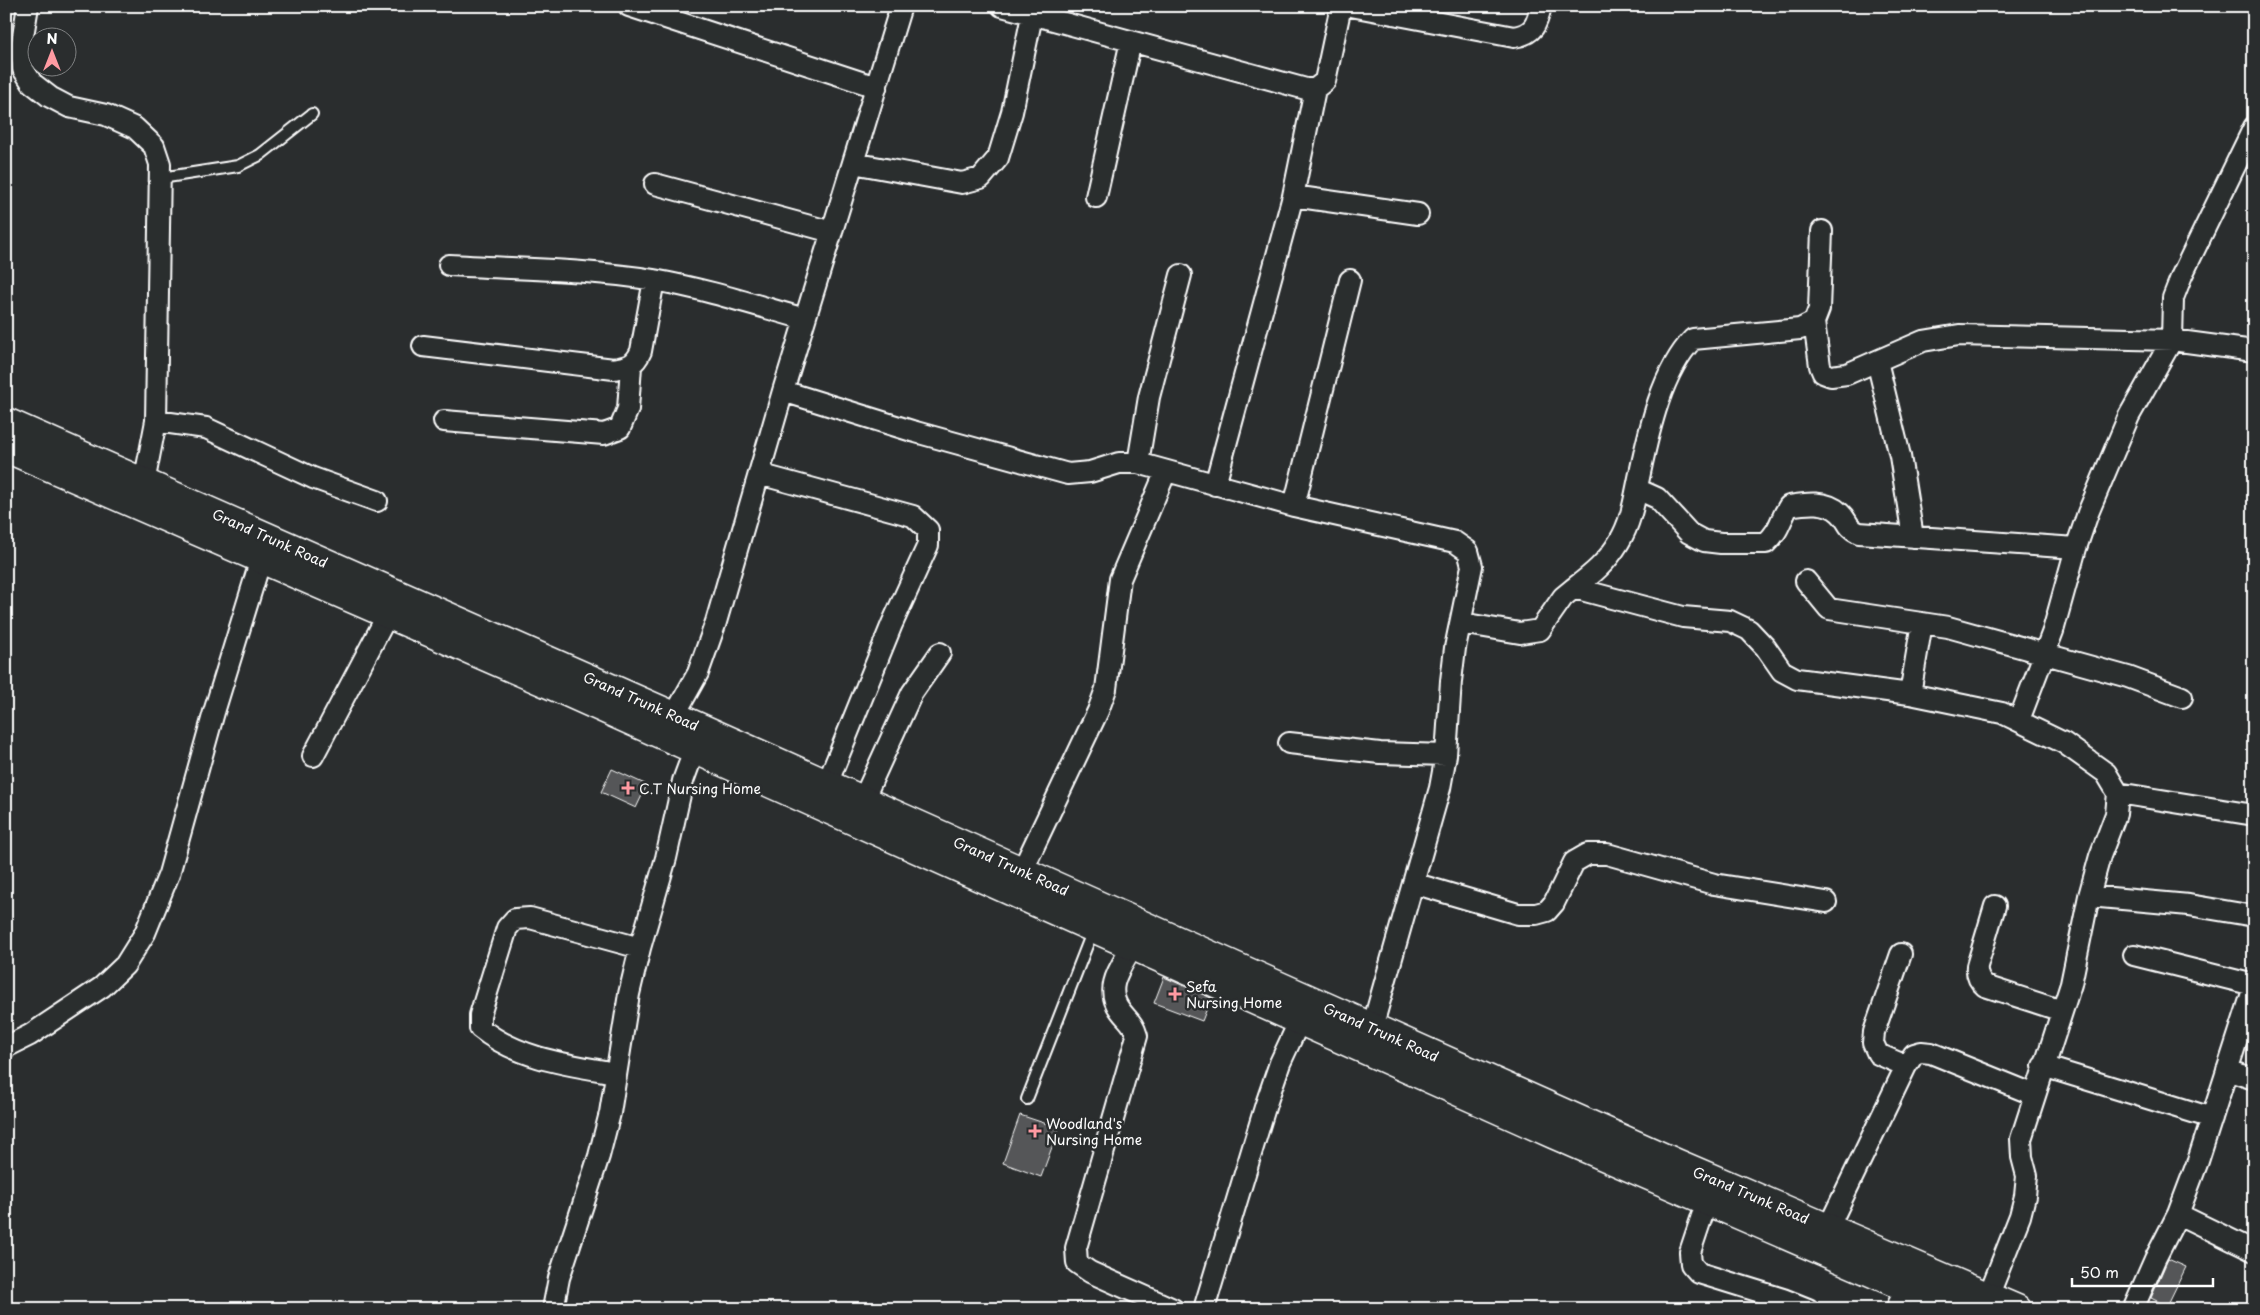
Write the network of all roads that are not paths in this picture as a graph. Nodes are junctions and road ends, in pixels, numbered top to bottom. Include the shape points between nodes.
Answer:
1 (28, 6) edge
2 (629, 6) edge
3 (901, 6) edge
4 (1002, 6) edge
5 (1340, 6) edge
6 (1351, 6) edge
7 (1541, 6) edge
8 (1033, 10) edge
9 (1132, 41) junction
10 (876, 87) junction
11 (1315, 89) junction
12 (312, 114) dead end
13 (2254, 127) edge
14 (853, 163) junction
15 (161, 178) junction
16 (655, 184) dead end
17 (1293, 196) junction
18 (1096, 197) dead end
19 (1418, 214) dead end
20 (1822, 231) dead end
21 (832, 232) junction
22 (449, 265) dead end
23 (1181, 275) dead end
24 (654, 280) junction
25 (1350, 280) dead end
26 (805, 318) junction
27 (1814, 322) junction
28 (2172, 340) junction
29 (423, 346) dead end
30 (2254, 350) edge
31 (1877, 361) junction
32 (631, 366) junction
33 (783, 391) junction
34 (156, 421) junction
35 (444, 421) dead end
36 (6, 422) edge
37 (6, 448) edge
38 (1138, 463) junction
39 (1166, 471) junction
40 (759, 474) junction
41 (144, 483) junction
42 (1215, 485) junction
43 (1637, 489) junction
44 (377, 501) dead end
45 (1294, 506) junction
46 (1913, 537) junction
47 (2076, 548) junction
48 (261, 559) junction
49 (1806, 581) dead end
50 (1574, 588) junction
51 (388, 614) junction
52 (1461, 623) junction
53 (1922, 623) junction
54 (940, 653) dead end
55 (2045, 655) junction
56 (1910, 694) junction
57 (2182, 697) dead end
58 (674, 716) junction
59 (2019, 720) junction
60 (1289, 743) dead end
61 (694, 750) junction
62 (1446, 755) junction
63 (313, 756) dead end
64 (827, 784) junction
65 (2118, 792) junction
66 (863, 800) junction
67 (2254, 815) edge
68 (1022, 871) junction
69 (1413, 883) junction
70 (2089, 896) junction
71 (1826, 902) dead end
72 (1995, 906) dead end
73 (2254, 916) edge
74 (1094, 928) junction
75 (1133, 945) junction
76 (640, 948) junction
77 (1901, 954) dead end
78 (2134, 955) dead end
79 (2254, 986) edge
80 (2062, 1011) junction
81 (1300, 1020) junction
82 (1372, 1028) junction
83 (6, 1048) edge
84 (1906, 1066) junction
85 (2043, 1066) junction
86 (2227, 1070) junction
87 (616, 1073) junction
88 (2254, 1079) edge
89 (2034, 1095) junction
90 (1027, 1099) dead end
91 (2212, 1118) junction
92 (1708, 1201) junction
93 (2178, 1214) junction
94 (1828, 1228) junction
95 (2254, 1251) edge
96 (1988, 1297) junction
97 (1901, 1298) edge
98 (553, 1309) edge
99 (1173, 1309) edge
100 (1204, 1309) edge
101 (1808, 1309) edge
102 (1956, 1309) edge
103 (2017, 1309) edge
104 (2133, 1309) edge

1 - 15 street via 21,48 23,69 32,83 70,107 106,115 136,128 154,146
2 - 10 street
3 - 10 street
4 - 8 street
5 - 11 street via 1324,81
6 - 7 street via 1514,37 1532,32
8 - 9 street
8 - 14 street via 1012,112 998,158 981,178 962,183
9 - 11 street
9 - 18 street
10 - 14 street
11 - 17 street
12 - 15 lane via 260,155 238,166
13 - 28 street via 2173,298
14 - 21 street
15 - 34 street
16 - 21 street
17 - 19 street
17 - 42 street
20 - 27 street via 1820,309
21 - 26 street
22 - 24 street
23 - 38 street via 1149,396
24 - 26 street
24 - 32 street via 641,351
25 - 45 street
26 - 33 street
27 - 31 street via 1823,373 1831,376 1847,374
27 - 43 street via 1800,329 1693,339 1682,350 1660,398 1645,447
28 - 30 street
28 - 31 street via 1959,335 1923,341
28 - 47 street via 2129,416
29 - 32 street via 614,369
31 - 46 street via 1905,481
32 - 35 street via 628,409 620,428 604,434
33 - 38 street via 921,434 1068,474 1090,472 1119,463
33 - 40 street
34 - 41 street
34 - 44 street via 206,428 313,478
36 - 41 main road, Grand Trunk Road
37 - 48 main road, Grand Trunk Road
38 - 39 street
39 - 42 street
39 - 68 street via 1120,579 1106,689
40 - 58 street via 698,674
40 - 64 street via 913,516 928,530 928,545
41 - 58 main road, Grand Trunk Road
42 - 45 street
43 - 46 street via 1657,498 1689,533 1704,541 1721,544 1766,542 1777,533 1789,506 1806,502 1830,506 1842,514 1849,528 1859,533
43 - 50 street via 1632,513 1620,541 1601,568
45 - 52 street via 1462,546 1468,551 1472,566
46 - 47 street
47 - 55 street
48 - 51 main road, Grand Trunk Road
48 - 83 street via 169,874 145,933 125,966 102,987
49 - 53 street via 1829,609
50 - 52 street via 1563,597 1540,630 1520,633
50 - 56 street via 1683,617 1730,620 1750,630 1782,671 1797,679
51 - 61 main road, Grand Trunk Road
51 - 63 street
52 - 62 street via 1451,681
53 - 55 street via 1948,627
53 - 56 street
54 - 66 street via 912,693
55 - 57 street via 2152,684
55 - 59 street
56 - 59 street via 2002,713
58 - 64 main road, Grand Trunk Road
59 - 65 street via 2064,743 2106,773
60 - 62 street via 1380,753
61 - 74 main road, Grand Trunk Road
61 - 76 street via 682,781 666,858
62 - 69 street
64 - 66 main road, Grand Trunk Road
65 - 67 street
65 - 70 street via 2116,814
66 - 68 main road, Grand Trunk Road
68 - 82 main road, Grand Trunk Road
69 - 71 street via 1518,914 1536,914 1546,911 1554,903 1574,862 1588,854 1607,854 1714,884
69 - 82 street
70 - 73 street via 2188,905
70 - 80 street via 2071,984
72 - 80 street via 1977,966 1981,983
74 - 75 main road, Grand Trunk Road
74 - 90 lane
75 - 81 main road, Grand Trunk Road
75 - 99 street via 1112,984 1114,1000 1133,1023 1137,1036 1076,1248 1077,1263
76 - 87 street
76 - 87 street via 530,918 515,919 507,928 480,1015 480,1028 530,1055 565,1065
77 - 84 street via 1874,1032 1873,1044 1878,1054
78 - 79 street
79 - 86 street
80 - 85 street
81 - 92 main road, Grand Trunk Road
81 - 100 street via 1266,1104
82 - 94 main road, Grand Trunk Road
84 - 89 street via 1914,1054 1931,1054
84 - 94 street
85 - 89 street
85 - 91 street
86 - 88 street
86 - 91 street
87 - 98 street via 599,1156 559,1278
89 - 96 street via 2021,1139 2027,1176 2025,1196
91 - 93 street
92 - 97 main road, Grand Trunk Road
92 - 101 street via 1690,1252 1691,1264 1699,1273
93 - 95 street
93 - 104 street
94 - 96 main road, Grand Trunk Road
96 - 103 main road, Grand Trunk Road
97 - 102 main road, Grand Trunk Road

